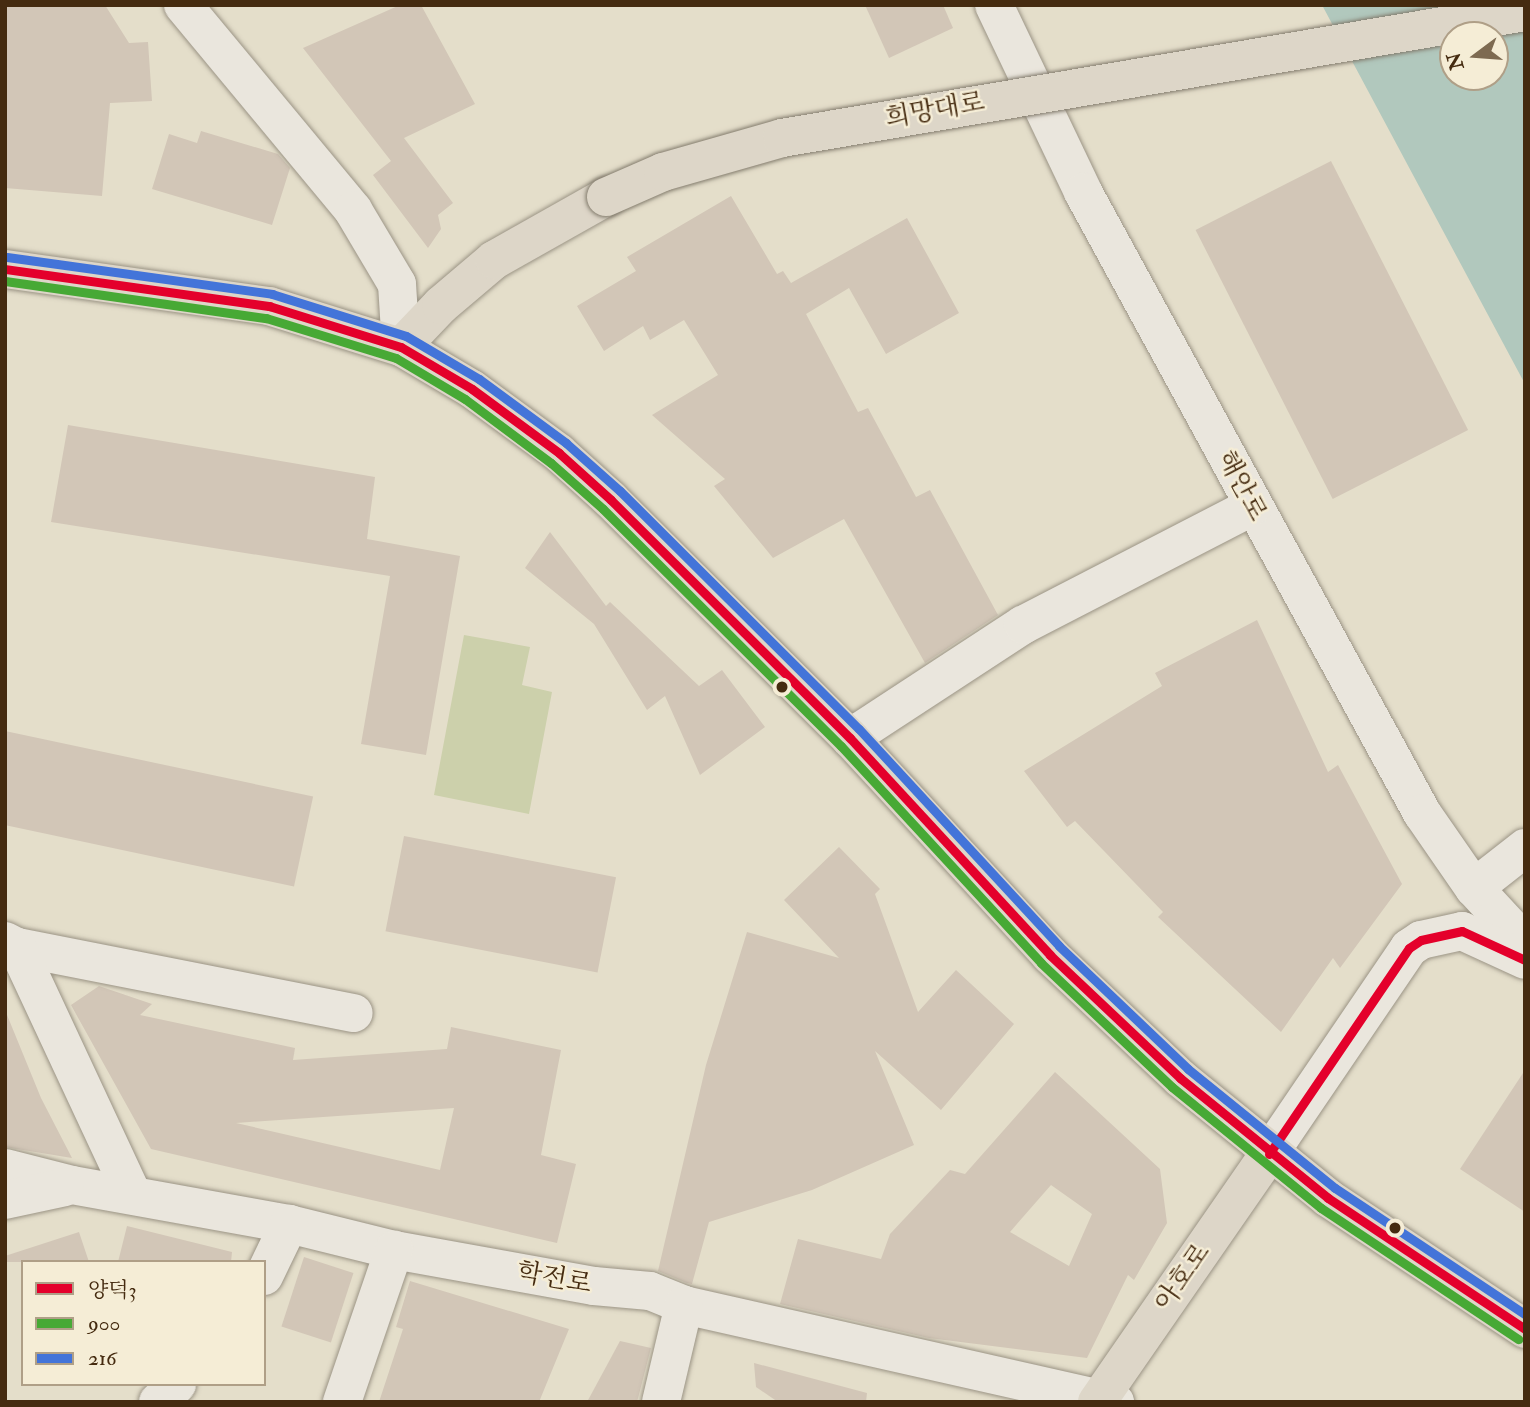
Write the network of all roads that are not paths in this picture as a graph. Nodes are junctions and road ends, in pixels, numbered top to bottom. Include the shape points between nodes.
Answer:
1 (183, 5) edge
2 (993, 5) edge
3 (1525, 12) edge
4 (5, 269) edge
5 (401, 347) junction
6 (1252, 507) junction
7 (850, 738) junction
8 (1525, 848) edge
9 (1474, 888) junction
10 (1525, 943) edge
11 (9, 946) edge
12 (1525, 960) edge
13 (354, 1013) dead end
14 (1269, 1154) junction
15 (5, 1168) edge
16 (72, 1185) junction
17 (131, 1192) junction
18 (5, 1200) edge
19 (289, 1224) junction
20 (394, 1250) junction
21 (266, 1272) edge
22 (684, 1305) junction
23 (1525, 1329) edge
24 (175, 1386) edge
25 (1104, 1400) edge
26 (158, 1402) edge
27 (342, 1402) edge
28 (661, 1402) edge

1 - 5 street via 353,210 397,285
2 - 6 street, 해안로 via 1056,140
3 - 5 main road, 희망대로, bridge via 782,138 674,169 606,197 494,260 441,304
4 - 5 main road via 269,306
5 - 7 main road via 472,388 559,453
6 - 7 street via 1023,625
6 - 9 street, 해안로 via 1422,813
7 - 14 main road via 1050,956
8 - 9 street
9 - 10 street, 해안로
11 - 13 street
11 - 17 street
12 - 14 street via 1462,931 1421,940 1409,948
14 - 23 main road via 1410,1257
14 - 25 main road, 아호로
15 - 16 street, 학전로
16 - 17 street, 학전로
16 - 18 street
17 - 19 street, 학전로
19 - 20 street, 학전로
19 - 21 street
20 - 22 street, 학전로 via 594,1286 650,1291
20 - 27 street
22 - 25 street, 학전로
22 - 28 street
24 - 26 street

